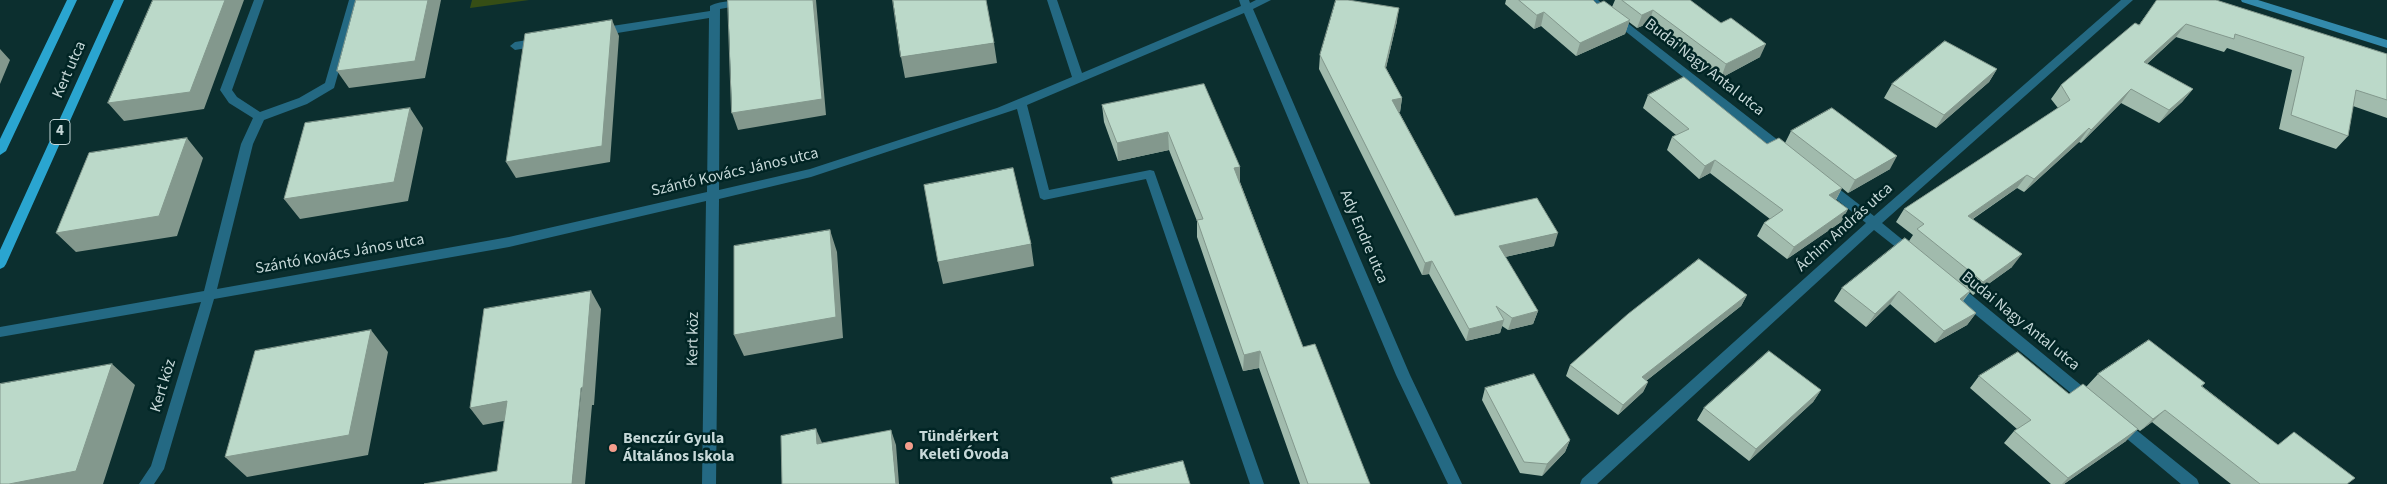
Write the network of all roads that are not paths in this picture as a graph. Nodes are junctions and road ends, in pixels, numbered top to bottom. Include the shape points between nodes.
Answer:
1 (72, 0) edge
2 (119, 0) edge
3 (259, 0) edge
4 (354, 0) edge
5 (753, 0) edge
6 (1052, 0) edge
7 (1266, 0) edge
8 (1591, 0) edge
9 (2128, 0) edge
10 (2246, 0) edge
11 (1246, 4) edge
12 (715, 14) junction
13 (591, 34) edge
14 (553, 40) edge
15 (2387, 44) edge
16 (515, 46) dead end
17 (1079, 80) junction
18 (1021, 103) junction
19 (259, 117) junction
20 (0, 151) edge
21 (1796, 161) edge
22 (1811, 173) edge
23 (714, 195) junction
24 (1874, 222) junction
25 (1920, 260) edge
26 (0, 264) edge
27 (1942, 278) edge
28 (209, 295) junction
29 (0, 332) edge
30 (146, 484) edge
31 (709, 484) edge
32 (1257, 484) edge
33 (1455, 484) edge
34 (1587, 484) edge
35 (2192, 484) edge

1 - 20 main road, Kert utca
2 - 26 main road, Kert utca / 4
3 - 19 street via 226,90 233,100
4 - 19 street via 330,85 303,101
5 - 12 street via 715,6
6 - 17 street
7 - 11 street, Szántó Kovács János utca
8 - 21 street, Budai Nagy Antal utca
9 - 24 street, Áchim András utca
10 - 15 main road
11 - 17 street, Szántó Kovács János utca
11 - 33 street, Ady Endre utca via 1403,375
12 - 13 street
12 - 23 street, Kert köz
14 - 16 street
17 - 18 street, Szántó Kovács János utca
18 - 23 street, Szántó Kovács János utca via 811,173
18 - 32 street via 1044,196 1150,174
19 - 28 street via 247,144
22 - 24 street
23 - 28 street, Szántó Kovács János utca via 510,242
23 - 31 street, Kert köz
24 - 25 street
24 - 34 street, Áchim András utca
27 - 35 street, Budai Nagy Antal utca
28 - 29 street, Szántó Kovács János utca
28 - 30 street, Kert köz via 157,469

